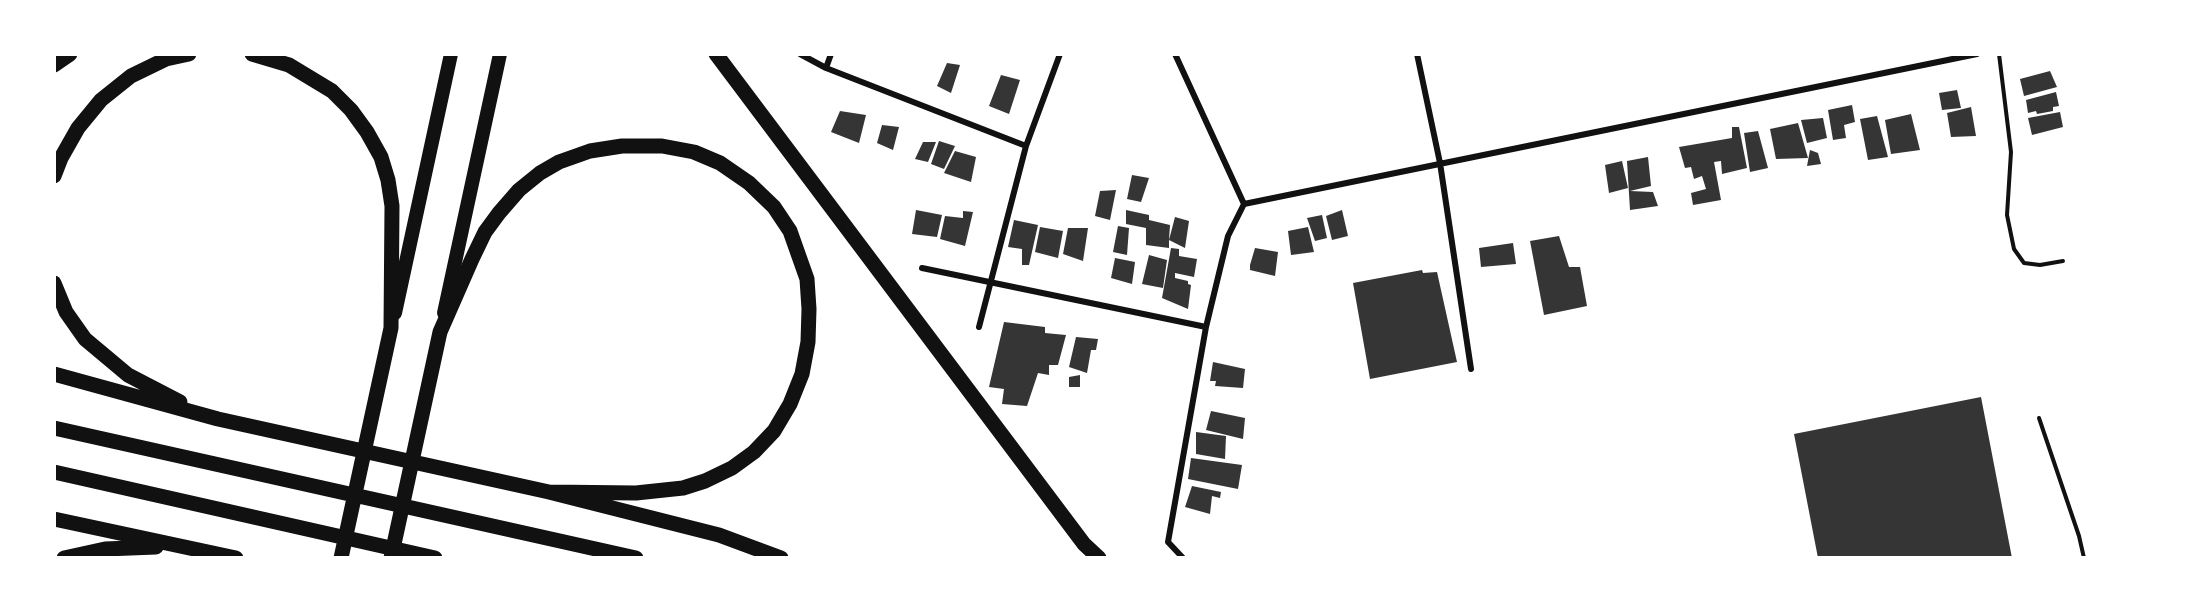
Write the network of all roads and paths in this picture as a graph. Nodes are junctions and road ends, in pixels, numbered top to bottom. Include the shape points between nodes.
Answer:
1 (70, 54) edge
2 (189, 54) edge
3 (252, 54) edge
4 (451, 54) edge
5 (500, 54) edge
6 (716, 54) edge
7 (800, 54) edge
8 (831, 54) edge
9 (1060, 54) edge
10 (1175, 54) edge
11 (1417, 54) edge
12 (1977, 54) edge
13 (1999, 54) edge
14 (54, 65) edge
15 (825, 68) junction
16 (1026, 146) junction
17 (1440, 163) junction
18 (54, 176) edge
19 (1244, 204) junction
20 (2063, 261) dead end
21 (922, 268) dead end
22 (991, 282) junction
23 (54, 283) edge
24 (979, 327) dead end
25 (1206, 327) junction
26 (392, 328) junction
27 (440, 332) junction
28 (1472, 369) dead end
29 (54, 374) edge
30 (2039, 418) dead end
31 (218, 420) junction
32 (54, 428) edge
33 (54, 472) edge
34 (549, 492) junction
35 (54, 519) edge
36 (182, 546) junction
37 (64, 558) edge
38 (236, 558) edge
39 (341, 558) edge
40 (391, 558) edge
41 (435, 558) edge
42 (636, 558) edge
43 (781, 558) edge
44 (1099, 558) edge
45 (1183, 558) edge
46 (2084, 558) edge

1 - 14 highway
2 - 18 highway via 166,59 131,76 101,100 78,128
3 - 26 highway via 289,65 332,91 351,110 381,157 392,207
4 - 26 highway
5 - 27 highway
6 - 44 highway via 1084,544
7 - 15 street
8 - 15 street
9 - 16 street
10 - 19 street
11 - 17 street
12 - 17 street
13 - 20 lane via 2011,152 2007,215 2014,249 2024,263
15 - 16 street
16 - 22 street
17 - 19 street
17 - 28 street
19 - 25 street via 1228,236
21 - 22 street
22 - 24 street
22 - 25 street
23 - 31 highway via 66,312 84,339 107,359 158,392
25 - 45 street via 1168,542
26 - 39 highway
27 - 34 highway via 485,232 519,190 559,162 590,151 622,146 662,146 694,152 720,163 774,207 798,251 807,279 809,309 802,374 774,431 732,468 683,488 636,493
27 - 40 highway
29 - 31 highway
30 - 46 lane
31 - 34 highway
32 - 42 highway
33 - 41 highway
34 - 43 highway via 719,535
35 - 36 highway
36 - 37 highway via 105,549
36 - 38 highway

